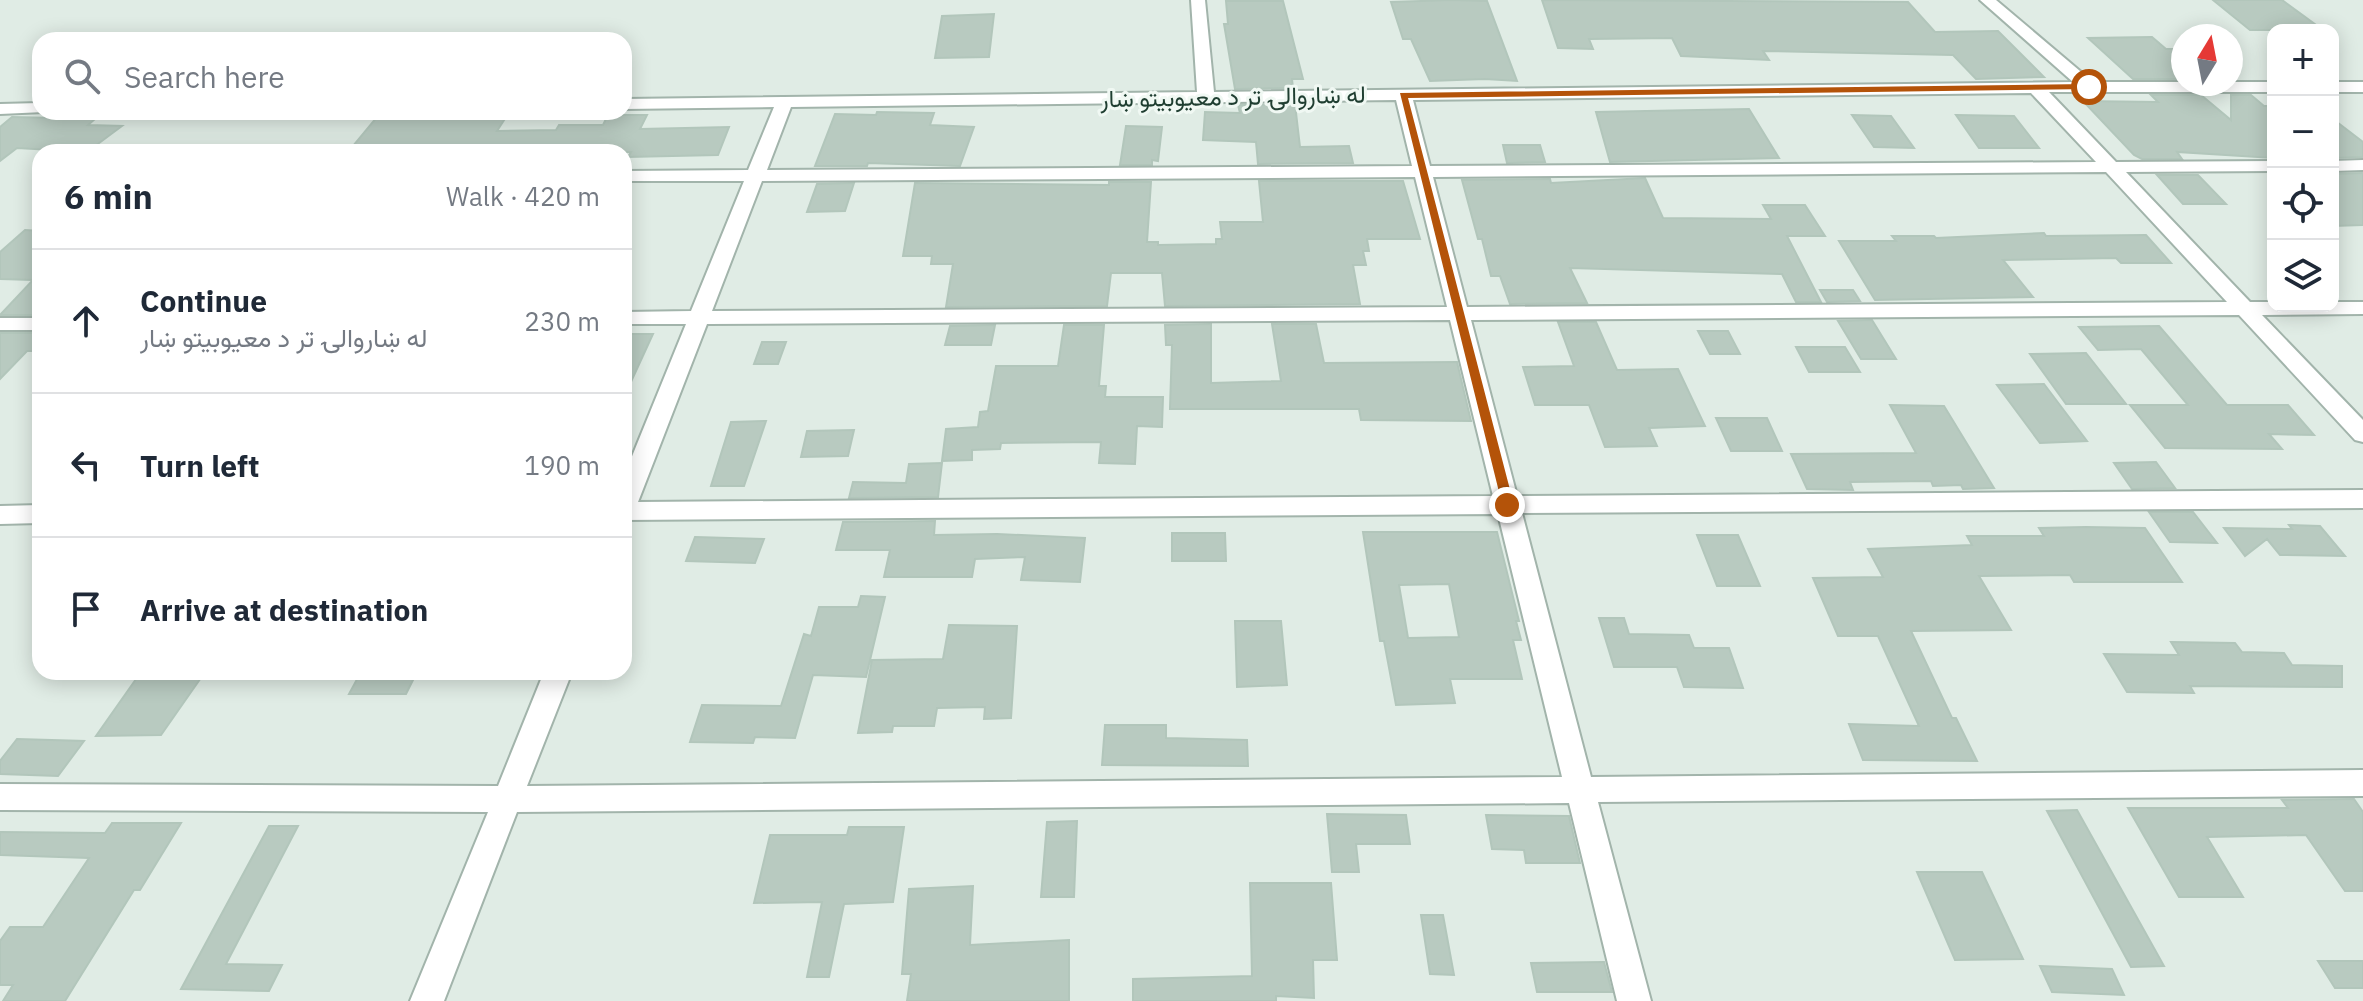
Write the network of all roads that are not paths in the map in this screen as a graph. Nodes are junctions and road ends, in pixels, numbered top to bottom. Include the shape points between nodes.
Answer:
1 (1198, 0) edge
2 (1987, 0) edge
3 (2089, 87) junction
4 (2267, 87) edge
5 (2339, 87) edge
6 (2363, 87) edge
7 (2036, 88) junction
8 (1403, 95) junction
9 (1206, 98) junction
10 (784, 103) junction
11 (632, 104) edge
12 (32, 108) edge
13 (2, 110) edge
14 (2363, 165) edge
15 (2267, 166) edge
16 (2339, 166) edge
17 (2109, 167) junction
18 (1422, 171) junction
19 (755, 175) junction
20 (632, 176) edge
21 (2363, 308) edge
22 (2245, 309) junction
23 (1459, 313) junction
24 (632, 318) edge
25 (698, 318) junction
26 (0, 324) edge
27 (32, 324) edge
28 (2363, 434) edge
29 (632, 487) edge
30 (2363, 499) edge
31 (1507, 505) junction
32 (632, 508) edge
33 (32, 514) edge
34 (0, 515) edge
35 (555, 680) edge
36 (2363, 783) edge
37 (1580, 790) junction
38 (0, 797) edge
39 (507, 799) junction
40 (427, 1001) edge
41 (1634, 1001) edge

1 - 9 street
2 - 3 street
3 - 4 street, له ښاروالۍ تر د معیوبیتو ښار
3 - 7 street, له ښاروالۍ تر د معیوبیتو ښار
5 - 6 street
7 - 8 street, له ښاروالۍ تر د معیوبیتو ښار
7 - 17 street
8 - 9 street, له ښاروالۍ تر د معیوبیتو ښار
8 - 18 street
9 - 10 street, له ښاروالۍ تر د معیوبیتو ښار
10 - 11 street, له ښاروالۍ تر د معیوبیتو ښار
10 - 19 street
12 - 13 street
14 - 16 street
15 - 17 street
17 - 18 street
17 - 22 street
18 - 19 street
18 - 23 street
19 - 20 street
19 - 25 street
21 - 22 street
22 - 23 street
22 - 28 street
23 - 25 street
23 - 31 street
24 - 25 street
25 - 29 street
26 - 27 street
30 - 31 street
31 - 32 street
31 - 37 street
33 - 34 street
35 - 39 street
36 - 37 street
37 - 39 street
37 - 41 street
38 - 39 street
39 - 40 street

